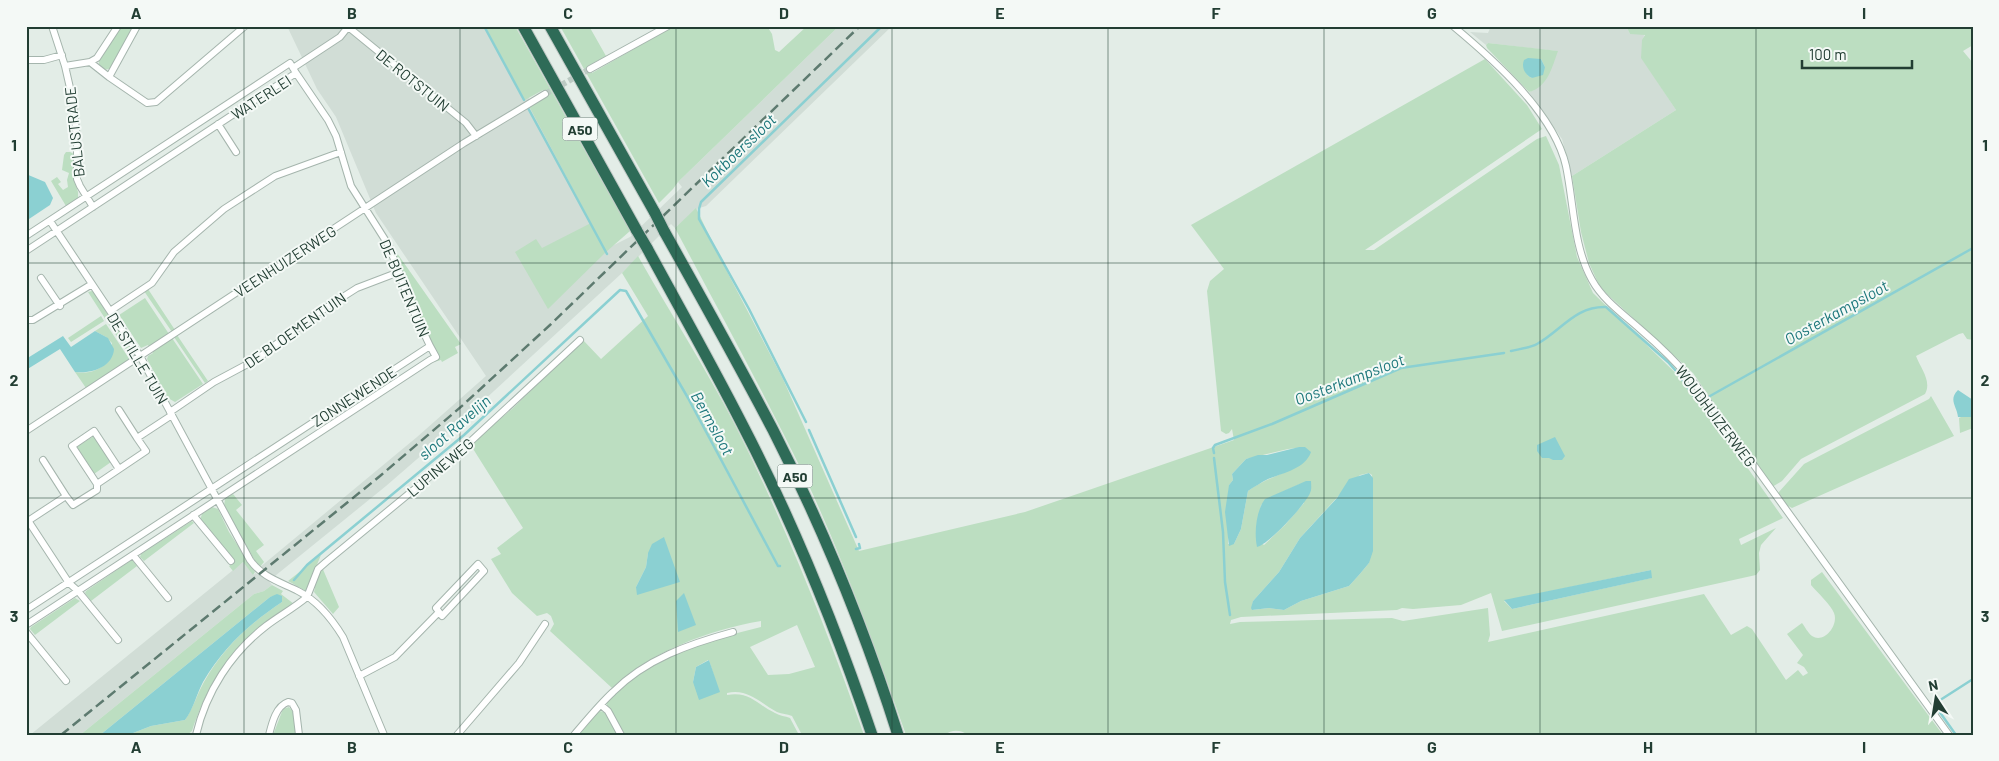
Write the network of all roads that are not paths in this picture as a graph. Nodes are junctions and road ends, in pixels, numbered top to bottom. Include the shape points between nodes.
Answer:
1 (52, 26) edge
2 (118, 26) edge
3 (137, 26) edge
4 (245, 26) edge
5 (523, 26) edge
6 (550, 26) edge
7 (668, 26) edge
8 (1453, 26) edge
9 (348, 27) edge
10 (62, 55) junction
11 (26, 60) edge
12 (90, 62) junction
13 (65, 66) junction
14 (590, 69) tunnel mouth
15 (295, 70) junction
16 (109, 78) junction
17 (545, 94) tunnel mouth
18 (218, 124) junction
19 (476, 136) junction
20 (236, 152) dead end
21 (341, 152) junction
22 (86, 197) junction
23 (93, 207) junction
24 (364, 209) junction
25 (50, 220) junction
26 (57, 230) junction
27 (26, 236) edge
28 (26, 250) edge
29 (399, 272) junction
30 (41, 278) dead end
31 (92, 284) junction
32 (60, 306) junction
33 (110, 311) junction
34 (27, 319) edge
35 (580, 340) dead end
36 (430, 346) junction
37 (140, 356) junction
38 (119, 410) dead end
39 (170, 414) junction
40 (26, 431) edge
41 (137, 438) junction
42 (43, 460) dead end
43 (119, 469) junction
44 (97, 484) junction
45 (211, 489) junction
46 (66, 496) junction
47 (217, 500) junction
48 (193, 515) junction
49 (27, 520) edge
50 (133, 555) junction
51 (231, 561) dead end
52 (69, 583) junction
53 (78, 591) junction
54 (168, 598) dead end
55 (308, 598) junction
56 (26, 610) edge
57 (439, 612) junction
58 (545, 624) dead end
59 (26, 625) edge
60 (26, 632) edge
61 (733, 632) dead end
62 (118, 640) dead end
63 (359, 676) junction
64 (66, 681) dead end
65 (601, 705) junction
66 (196, 735) edge
67 (269, 735) edge
68 (299, 735) edge
69 (384, 735) edge
70 (458, 735) edge
71 (574, 735) edge
72 (621, 735) edge
73 (872, 735) edge
74 (898, 735) edge
75 (1949, 735) edge

1 - 10 street, BALUSTRADE
2 - 12 street via 97,58
3 - 16 street
4 - 16 street via 156,102 147,103
5 - 73 highway, A50, bridge via 743,425 827,609
6 - 74 highway, A50, bridge via 730,350 793,472 850,600
7 - 14 street
8 - 75 street, WOUDHUIZERWEG via 1502,70 1552,133 1566,166 1582,255 1597,289 1696,385
9 - 15 street via 340,37
9 - 19 street, DE ROTSTUIN via 466,123
10 - 11 street
10 - 13 street, BALUSTRADE
12 - 13 street
12 - 16 street
13 - 22 street, BALUSTRADE via 75,122 77,179
15 - 18 street, WATERLEI
15 - 21 street, DE BUITENTUIN via 328,120
15 - 22 street, WATERLEI via 290,63
17 - 19 street, VEENHUIZERWEG
18 - 20 street
18 - 23 street, WATERLEI
19 - 24 street, VEENHUIZERWEG
21 - 24 street, DE BUITENTUIN via 350,182
21 - 33 street via 275,176 224,209 173,254 152,283
22 - 23 street, BALUSTRADE
22 - 25 street, WATERLEI
23 - 26 street, WATERLEI
24 - 29 street, DE BUITENTUIN via 389,246
24 - 37 street, VEENHUIZERWEG
25 - 26 street, DE STILLE TUIN
25 - 27 street, WATERLEI
26 - 28 street, WATERLEI
26 - 31 street, DE STILLE TUIN
29 - 36 street, DE BUITENTUIN
29 - 39 street, DE BLOEMENTUIN via 356,288 313,316 257,360 214,382
30 - 32 street
31 - 32 street
31 - 33 street, DE STILLE TUIN
32 - 34 street via 33,320
33 - 37 street, DE STILLE TUIN
35 - 55 street, LUPINEWEG via 456,455 318,569
36 - 45 street, ZONNEWENDE
36 - 47 street, ZONNEWENDE via 436,357
37 - 39 street, DE STILLE TUIN
37 - 40 street, VEENHUIZERWEG
38 - 41 street
39 - 41 street, DE BLOEMENTUIN
39 - 45 street, DE STILLE TUIN
41 - 43 street via 146,451
42 - 46 street
43 - 44 street
43 - 44 street via 94,431 72,446
44 - 46 street via 97,490 73,505
45 - 47 street, DE STILLE TUIN
45 - 52 street, ZONNEWENDE
46 - 49 street
47 - 48 street, ZONNEWENDE
47 - 55 street via 255,567
48 - 50 street, ZONNEWENDE
48 - 51 street
49 - 52 street
50 - 53 street, ZONNEWENDE
50 - 54 street
52 - 53 street
52 - 56 street, ZONNEWENDE
53 - 59 street, ZONNEWENDE
53 - 62 street
55 - 63 street via 335,623
55 - 66 street via 261,630 231,661 209,695
57 - 57 street via 442,616 484,571 478,564 436,608
57 - 63 street via 395,657
58 - 70 street via 519,663
60 - 64 street
61 - 65 street via 688,645 658,659 613,691
63 - 69 street
65 - 71 street
65 - 72 street
67 - 68 street via 278,711 288,702 296,710

